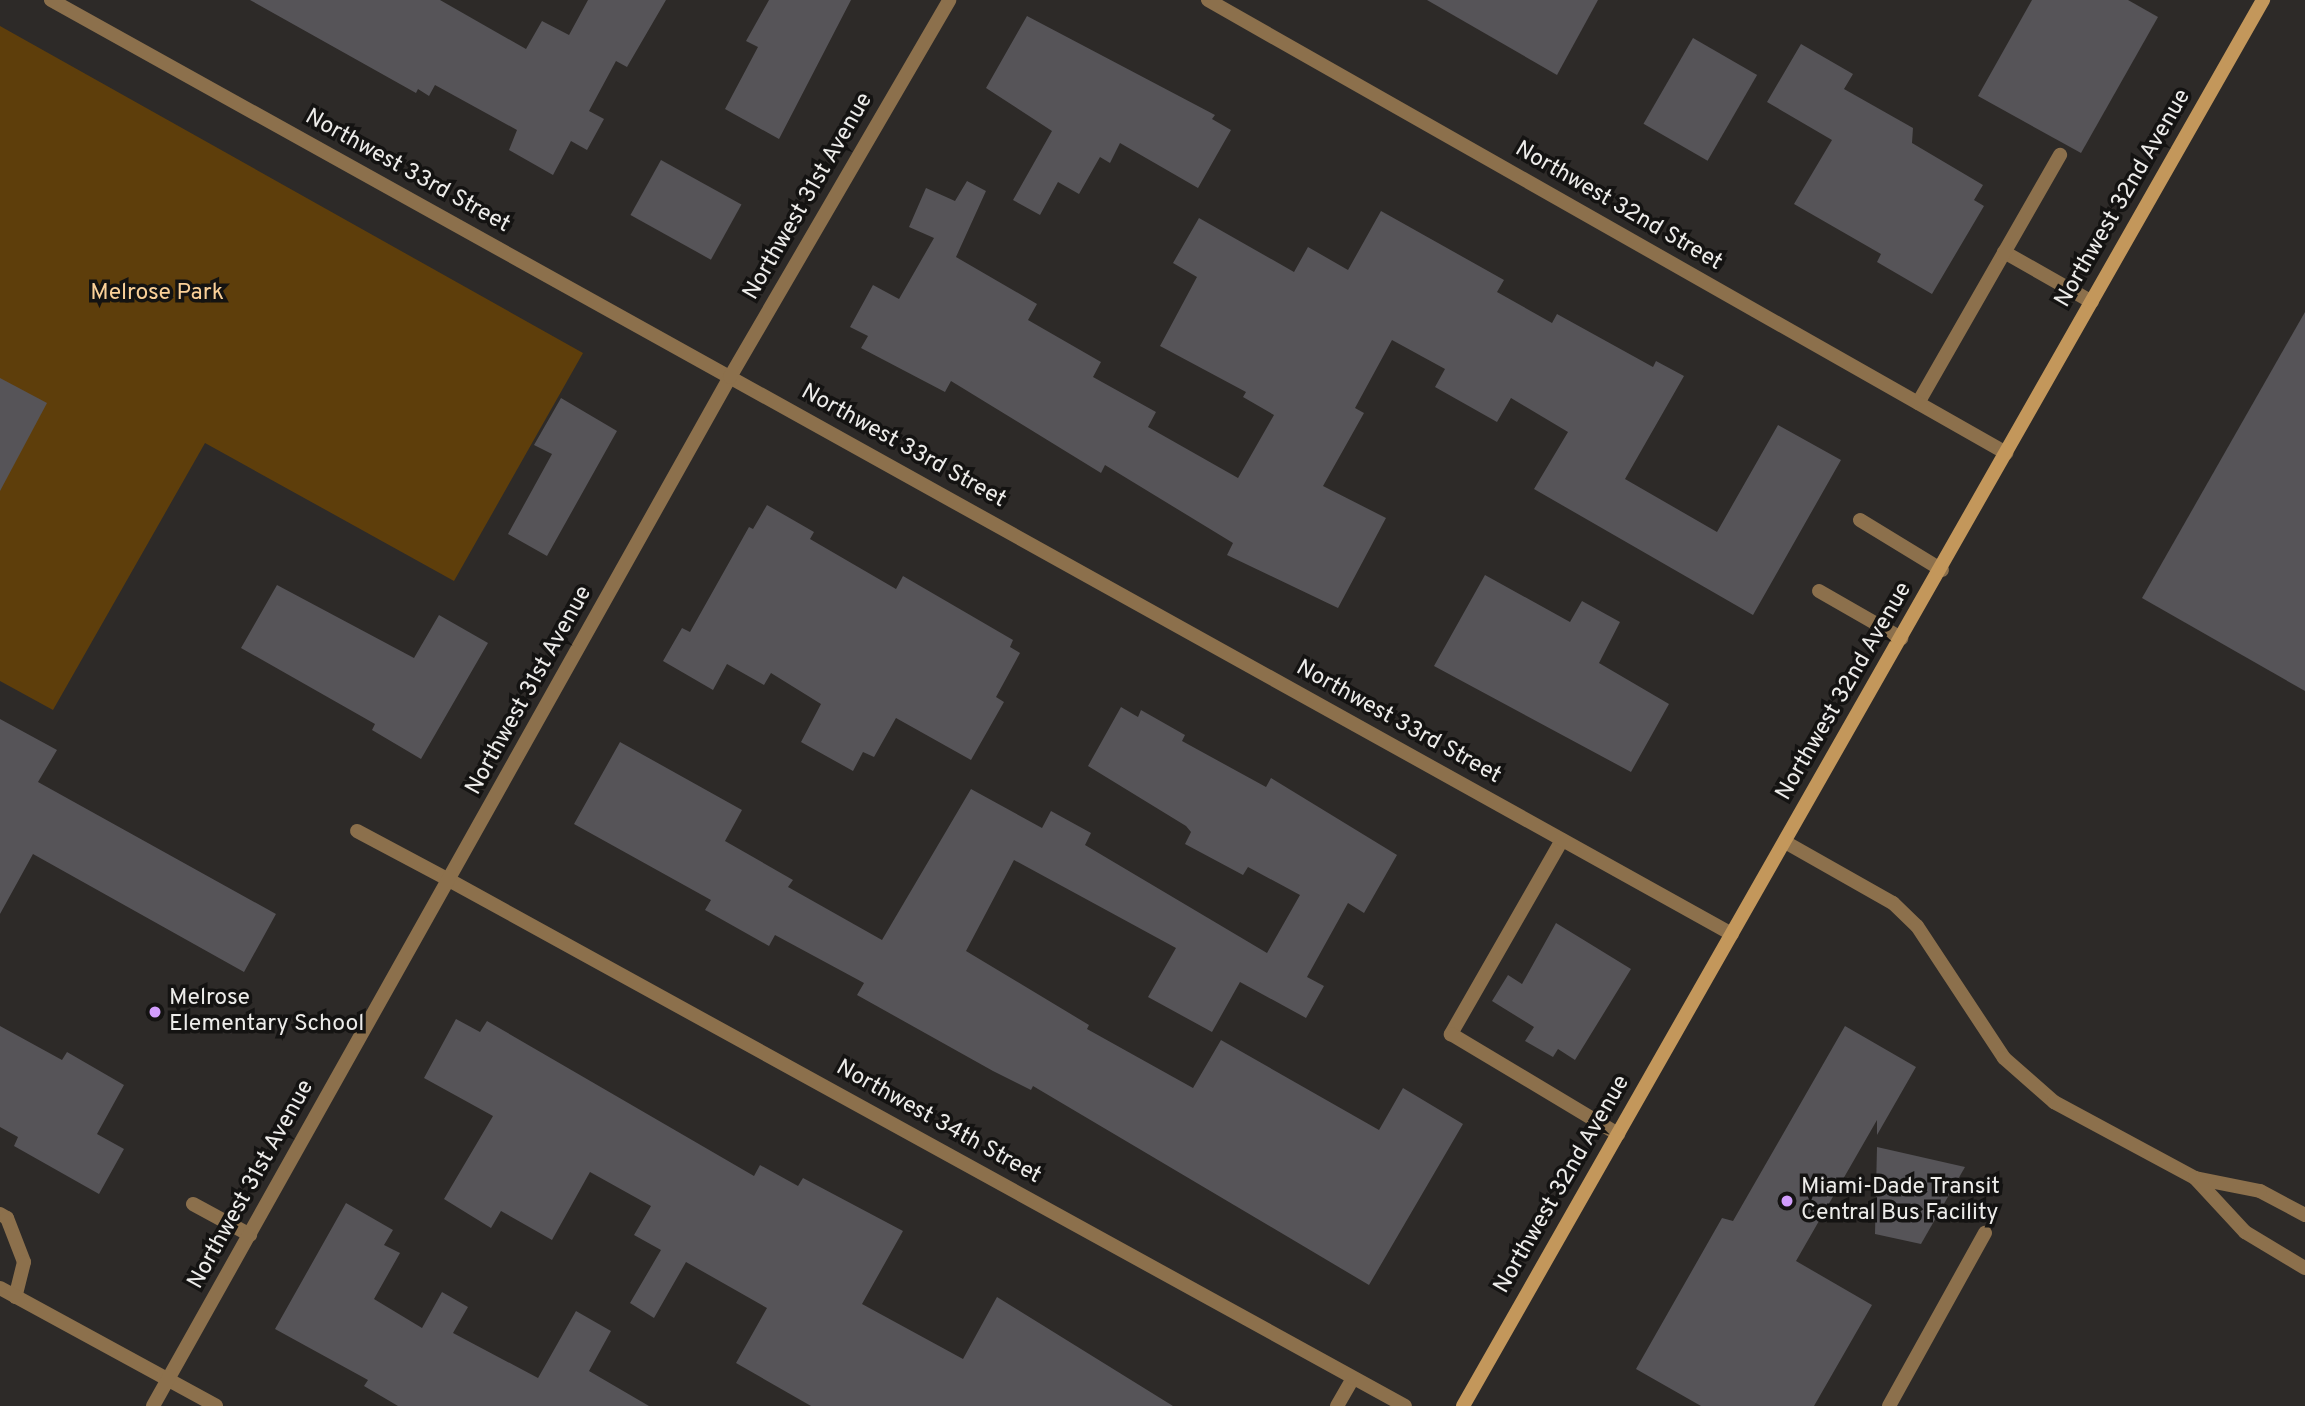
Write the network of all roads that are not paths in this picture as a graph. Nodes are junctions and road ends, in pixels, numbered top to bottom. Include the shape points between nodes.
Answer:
1 (51, 0) edge
2 (949, 0) edge
3 (1208, 0) edge
4 (2263, 0) edge
5 (2060, 155) dead end
6 (2004, 252) junction
7 (2092, 302) junction
8 (730, 377) junction
9 (1918, 403) junction
10 (2006, 453) junction
11 (1860, 520) dead end
12 (1942, 570) junction
13 (1819, 591) dead end
14 (1901, 638) junction
15 (357, 831) dead end
16 (1562, 840) junction
17 (1785, 842) junction
18 (449, 880) junction
19 (1732, 934) junction
20 (1618, 1134) junction
21 (2195, 1178) junction
22 (193, 1204) dead end
23 (0, 1214) edge
24 (2305, 1215) edge
25 (1985, 1233) dead end
26 (250, 1235) junction
27 (2305, 1268) edge
28 (0, 1289) edge
29 (15, 1297) junction
30 (1353, 1378) junction
31 (167, 1379) junction
32 (153, 1406) edge
33 (216, 1406) edge
34 (1337, 1406) edge
35 (1405, 1406) edge
36 (1463, 1406) edge
37 (1889, 1406) edge

1 - 8 street, Northwest 33rd Street
2 - 8 street, Northwest 31st Avenue
3 - 9 street, Northwest 32nd Street
4 - 7 main road, Northwest 32nd Avenue
5 - 6 street
6 - 7 street
6 - 9 street
7 - 10 main road, Northwest 32nd Avenue
8 - 16 street, Northwest 33rd Street
8 - 18 street, Northwest 31st Avenue
9 - 10 street, Northwest 32nd Street
10 - 12 main road, Northwest 32nd Avenue
11 - 12 street
12 - 14 main road, Northwest 32nd Avenue
13 - 14 street
14 - 17 main road, Northwest 32nd Avenue
15 - 18 street, Northwest 34th Street
16 - 19 street, Northwest 33rd Street
16 - 20 street via 1451,1034
17 - 19 main road, Northwest 32nd Avenue
17 - 21 street via 1893,904 1917,926 2004,1058 2054,1102
18 - 26 street, Northwest 31st Avenue
18 - 30 street, Northwest 34th Street
19 - 20 main road, Northwest 32nd Avenue
20 - 36 main road, Northwest 32nd Avenue
21 - 24 street via 2260,1191
21 - 27 street via 2245,1232
22 - 26 street
23 - 29 street via 7,1218 24,1262
25 - 37 street
26 - 31 street, Northwest 31st Avenue
28 - 29 street
29 - 31 street
30 - 34 street
30 - 35 street, Northwest 34th Street
31 - 32 street, Northwest 31st Avenue
31 - 33 street

